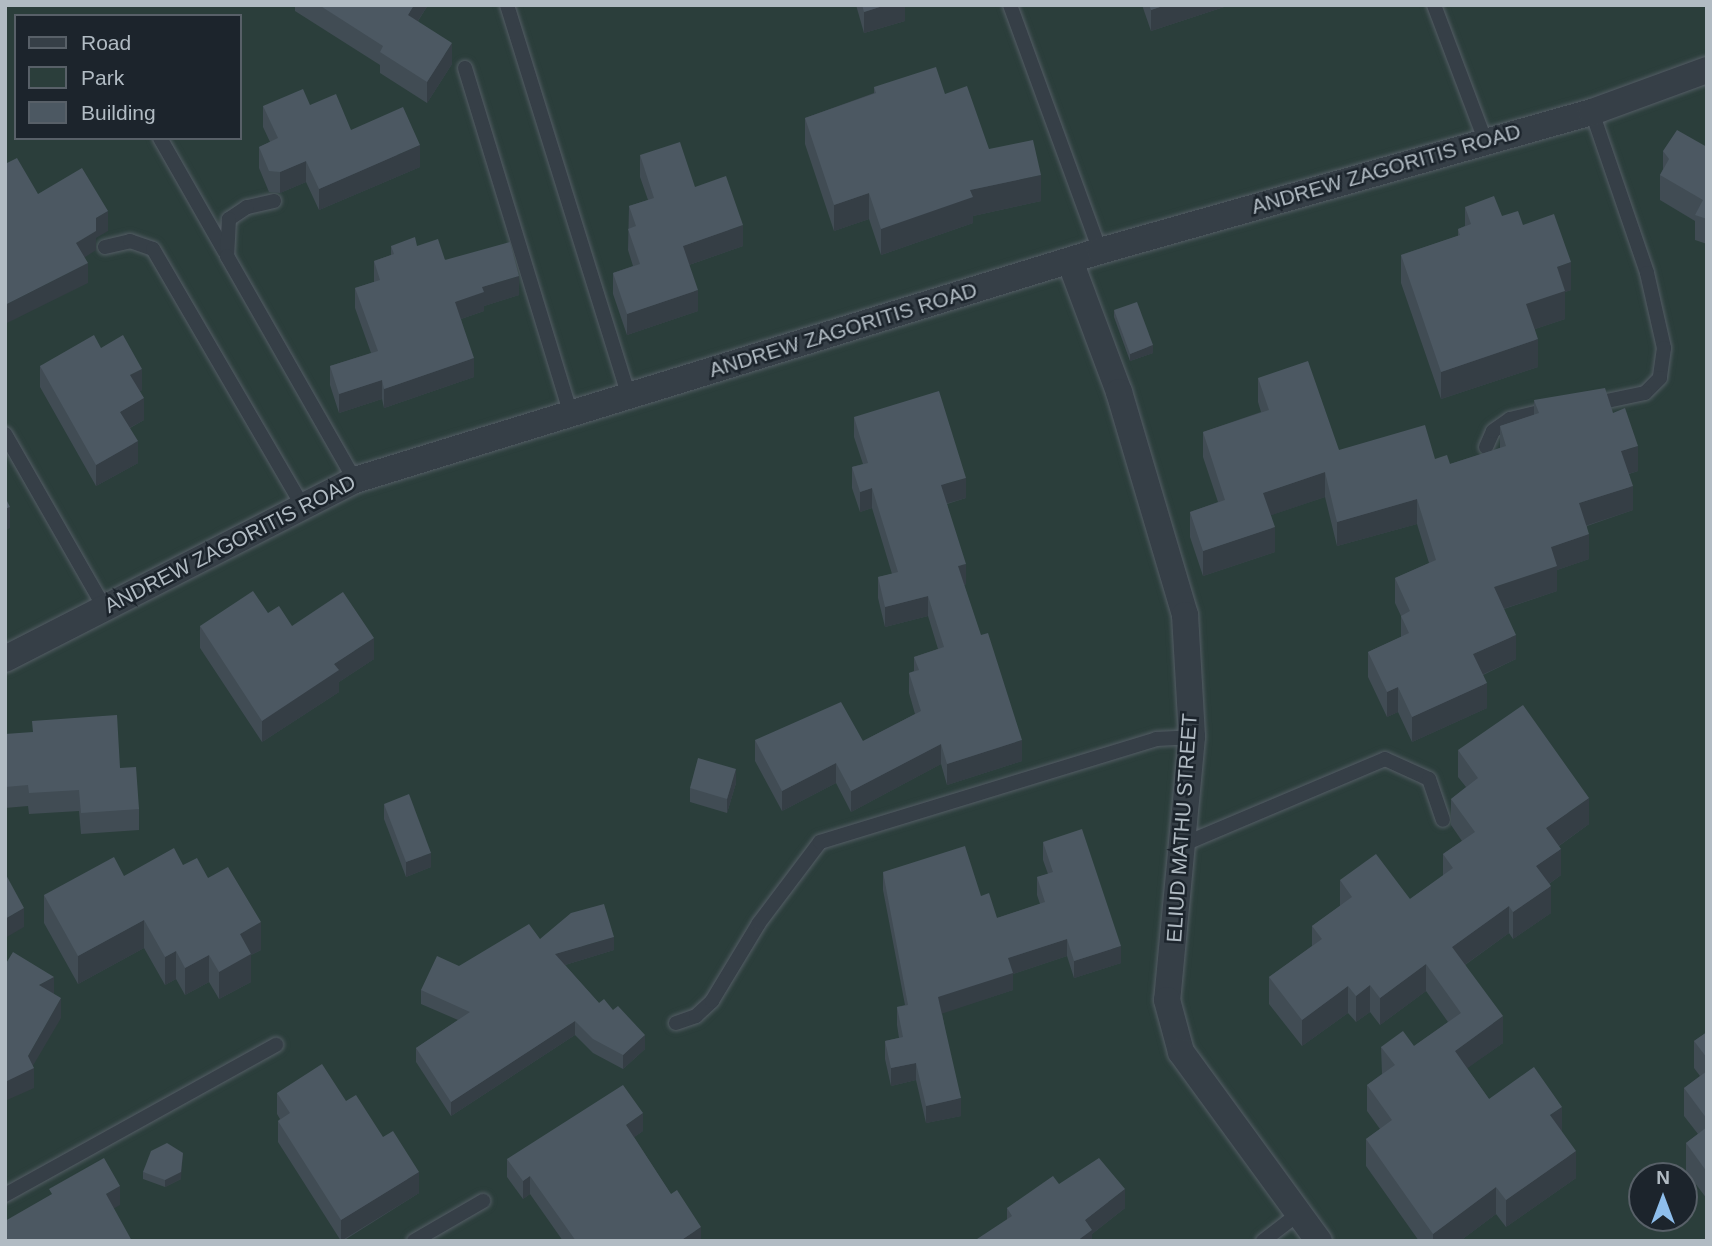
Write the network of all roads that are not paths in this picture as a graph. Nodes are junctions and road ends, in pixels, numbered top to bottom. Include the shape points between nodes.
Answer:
1 (507, 5) edge
2 (1010, 5) edge
3 (1434, 5) edge
4 (465, 68) dead end
5 (1707, 70) edge
6 (1592, 112) junction
7 (161, 140) edge
8 (1485, 140) junction
9 (274, 201) dead end
10 (105, 247) dead end
11 (1100, 251) junction
12 (227, 256) junction
13 (1070, 261) junction
14 (629, 397) junction
15 (571, 415) junction
16 (5, 434) edge
17 (1486, 447) dead end
18 (355, 480) junction
19 (302, 505) junction
20 (104, 607) junction
21 (5, 659) edge
22 (1192, 737) junction
23 (1443, 820) dead end
24 (1184, 844) junction
25 (676, 1023) dead end
26 (276, 1045) dead end
27 (5, 1195) edge
28 (483, 1201) dead end
29 (1307, 1232) edge
30 (414, 1241) edge
31 (1263, 1241) edge

1 - 14 lane
2 - 11 lane
3 - 8 lane
4 - 15 lane
5 - 6 street, ANDREW ZAGORITIS ROAD
6 - 8 street, ANDREW ZAGORITIS ROAD
6 - 17 lane via 1647,273 1664,348 1660,378 1645,393 1510,419 1493,431
7 - 12 lane
8 - 11 street, ANDREW ZAGORITIS ROAD
9 - 12 lane via 247,207 229,219
10 - 19 lane via 130,241 153,249
11 - 13 street, ANDREW ZAGORITIS ROAD
12 - 18 lane
13 - 14 street, ANDREW ZAGORITIS ROAD
13 - 22 street, ELIUD MATHU STREET via 1119,392 1185,615
14 - 15 street, ANDREW ZAGORITIS ROAD
15 - 18 street, ANDREW ZAGORITIS ROAD
16 - 20 lane
18 - 19 street, ANDREW ZAGORITIS ROAD
19 - 20 street, ANDREW ZAGORITIS ROAD
20 - 21 street, ANDREW ZAGORITIS ROAD
22 - 24 street, ELIUD MATHU STREET
22 - 25 lane via 1156,739 820,842 759,923 712,1001 696,1016
23 - 24 lane via 1429,779 1385,758
24 - 29 street, ELIUD MATHU STREET via 1167,1000 1181,1052
26 - 27 lane
28 - 30 lane
29 - 31 lane

